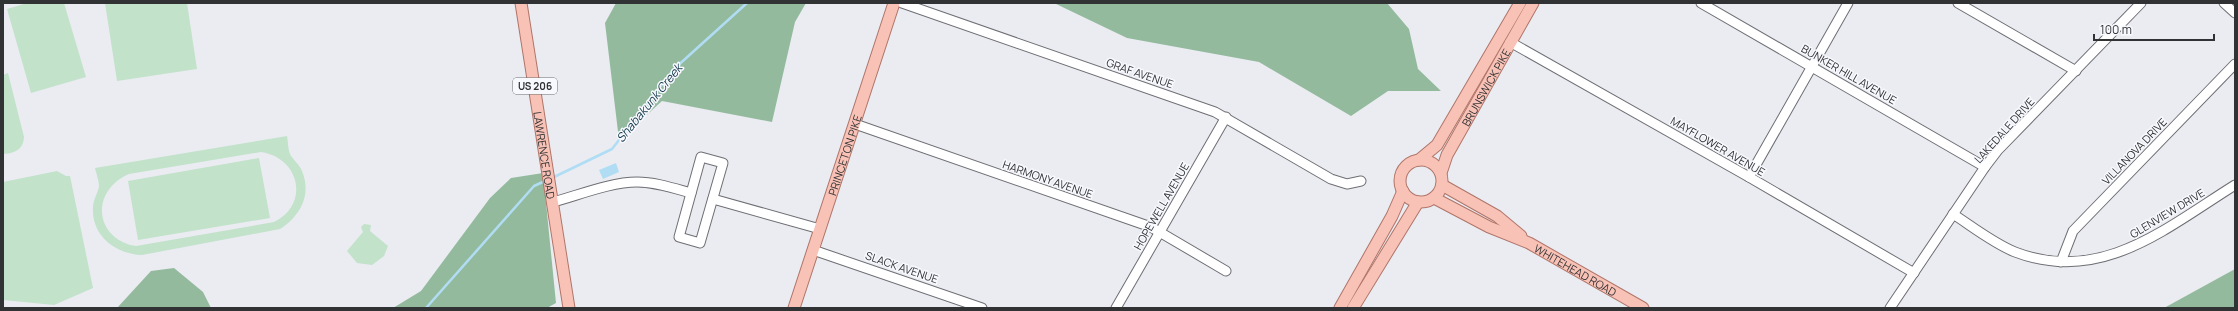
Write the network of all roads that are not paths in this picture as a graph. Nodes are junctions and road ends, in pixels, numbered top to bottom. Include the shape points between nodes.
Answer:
1 (521, 3) edge
2 (894, 3) edge
3 (902, 3) edge
4 (1520, 3) edge
5 (1533, 3) edge
6 (1701, 3) edge
7 (1848, 3) edge
8 (1958, 3) edge
9 (2141, 3) edge
10 (2224, 3) edge
11 (2235, 13) edge
12 (1510, 42) junction
13 (2235, 64) edge
14 (1812, 67) junction
15 (2076, 71) junction
16 (1226, 117) junction
17 (854, 124) junction
18 (1419, 160) junction
19 (1985, 167) junction
20 (1441, 173) junction
21 (1749, 177) junction
22 (1361, 181) dead end
23 (1442, 185) junction
24 (2235, 185) edge
25 (1403, 191) junction
26 (691, 193) junction
27 (1434, 198) junction
28 (712, 199) junction
29 (553, 202) junction
30 (1418, 202) junction
31 (1953, 214) junction
32 (820, 228) junction
33 (1160, 232) junction
34 (1529, 243) junction
35 (813, 250) junction
36 (2061, 262) junction
37 (1226, 271) dead end
38 (1914, 273) junction
39 (569, 308) edge
40 (794, 308) edge
41 (982, 308) edge
42 (1116, 308) edge
43 (1340, 308) edge
44 (1353, 308) edge
45 (1643, 308) edge
46 (1890, 308) edge

1 - 29 main road, LAWRENCE ROAD / US 206
2 - 17 main road, PRINCETON PIKE
3 - 16 street, GRAF AVENUE
4 - 18 main road, BRUNSWICK PIKE via 1437,145
5 - 12 main road, BRUNSWICK PIKE
6 - 14 street, BUNKER HILL AVENUE
7 - 14 street
8 - 15 street
9 - 15 street, LAKEDALE DRIVE
10 - 11 street
12 - 20 main road, BRUNSWICK PIKE via 1447,155
12 - 21 street, MAYFLOWER AVENUE
13 - 36 street, VILLANOVA DRIVE via 2073,231
14 - 19 street, BUNKER HILL AVENUE
14 - 21 street
15 - 19 street, LAKEDALE DRIVE
16 - 22 street, GRAF AVENUE via 1331,179 1347,184
16 - 33 street, HOPEWELL AVENUE
17 - 32 main road, PRINCETON PIKE
17 - 33 street, HARMONY AVENUE
18 - 20 main road via 1435,164
18 - 25 main road via 1403,171 1400,181
19 - 31 street, LAKEDALE DRIVE
20 - 23 main road
21 - 38 street, MAYFLOWER AVENUE
23 - 27 main road
23 - 34 main road, WHITEHEAD ROAD via 1497,216
24 - 36 street, GLENVIEW DRIVE via 2128,250 2087,261
25 - 30 main road via 1411,200
25 - 43 main road via 1389,222
26 - 28 street via 701,157 723,163
26 - 28 street via 678,237 700,243
26 - 29 street via 654,183 636,182
27 - 30 main road
27 - 34 main road, WHITEHEAD ROAD via 1489,227
28 - 32 street
29 - 39 main road, LAWRENCE ROAD / US 206
30 - 44 main road
31 - 36 street, GLENVIEW DRIVE via 1998,244 2015,252
31 - 38 street, LAKEDALE DRIVE
32 - 35 main road, PRINCETON PIKE
33 - 37 street, HARMONY AVENUE
33 - 42 street, HOPEWELL AVENUE
34 - 45 main road, WHITEHEAD ROAD
35 - 40 main road, PRINCETON PIKE
35 - 41 street, SLACK AVENUE
38 - 46 street, LAKEDALE DRIVE

